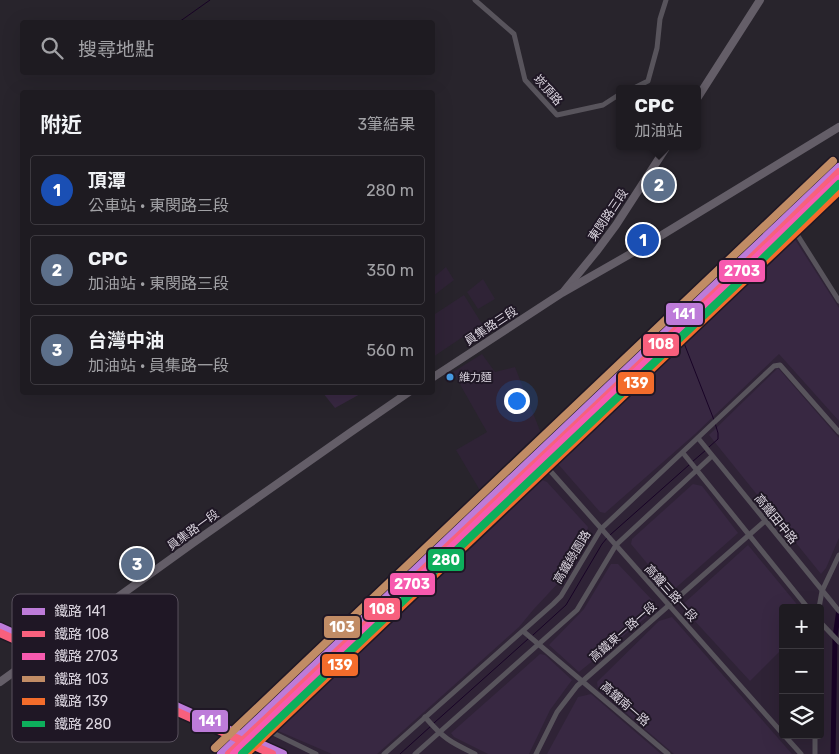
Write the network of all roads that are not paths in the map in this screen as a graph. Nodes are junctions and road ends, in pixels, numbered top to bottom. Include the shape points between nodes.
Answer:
1 (475, 0) edge
2 (666, 0) edge
3 (760, 0) edge
4 (640, 85) edge
5 (701, 92) edge
6 (616, 96) edge
7 (839, 127) edge
8 (664, 150) edge
9 (562, 293) junction
10 (839, 301) edge
11 (435, 376) edge
12 (405, 395) edge
13 (839, 432) edge
14 (698, 438) junction
15 (683, 453) junction
16 (712, 456) junction
17 (545, 465) junction
18 (696, 470) junction
19 (765, 521) junction
20 (601, 529) junction
21 (749, 535) junction
22 (616, 545) junction
23 (839, 555) edge
24 (822, 591) junction
25 (124, 594) edge
26 (805, 604) edge
27 (820, 604) edge
28 (669, 605) junction
29 (839, 611) edge
30 (824, 626) edge
31 (523, 631) junction
32 (839, 642) edge
33 (539, 645) junction
34 (12, 673) edge
35 (583, 680) junction
36 (0, 682) edge
37 (425, 717) junction
38 (265, 729) junction
39 (779, 729) edge
40 (439, 734) junction
41 (788, 739) edge
42 (816, 739) edge
43 (242, 752) edge
44 (252, 754) edge
45 (316, 754) edge
46 (384, 754) edge
47 (415, 754) edge
48 (474, 754) edge
49 (536, 754) edge
50 (668, 754) edge
51 (801, 754) edge
52 (815, 754) edge

1 - 6 street, 崁頂路 via 514,34 525,80 557,115 603,104
2 - 4 street via 660,18 658,48 648,81
3 - 5 main road
7 - 9 main road
8 - 9 main road, 東閔路三段 via 616,225
9 - 11 main road, 員集路三段
10 - 17 street via 793,228
12 - 25 main road, 員集路一段
13 - 14 street, 高鐵綠園路 via 780,365 774,366
14 - 15 street, 高鐵綠園路
14 - 16 street, 高鐵田中路
15 - 18 street
15 - 20 street, 高鐵綠園路
16 - 18 street
16 - 19 street, 高鐵田中路
17 - 20 street, 高鐵三路一段
17 - 38 street
18 - 21 street
18 - 22 street
19 - 21 street, 高鐵東一路一段
19 - 24 street, 高鐵田中路
20 - 22 street, 高鐵三路一段
20 - 31 street, 高鐵綠園路 via 560,596
21 - 26 street
21 - 28 street, 高鐵東一路一段
22 - 28 street, 高鐵三路一段
22 - 33 street via 577,610
23 - 24 street
24 - 27 street
24 - 29 street, 高鐵田中路
28 - 35 street, 高鐵東一路一段
28 - 39 street, 高鐵三路一段
30 - 32 street
31 - 33 street, 高鐵南一路
31 - 37 street, 高鐵綠園路
33 - 35 street, 高鐵南一路
33 - 40 street
34 - 36 main road, 員集路一段
35 - 49 street, 高鐵東一路一段 via 557,712
35 - 50 street, 高鐵南一路
37 - 40 street
37 - 46 street, 高鐵綠園路
38 - 43 street
38 - 45 street
40 - 47 street
40 - 48 street
41 - 51 street, 高鐵三路一段
42 - 52 street
43 - 44 street

